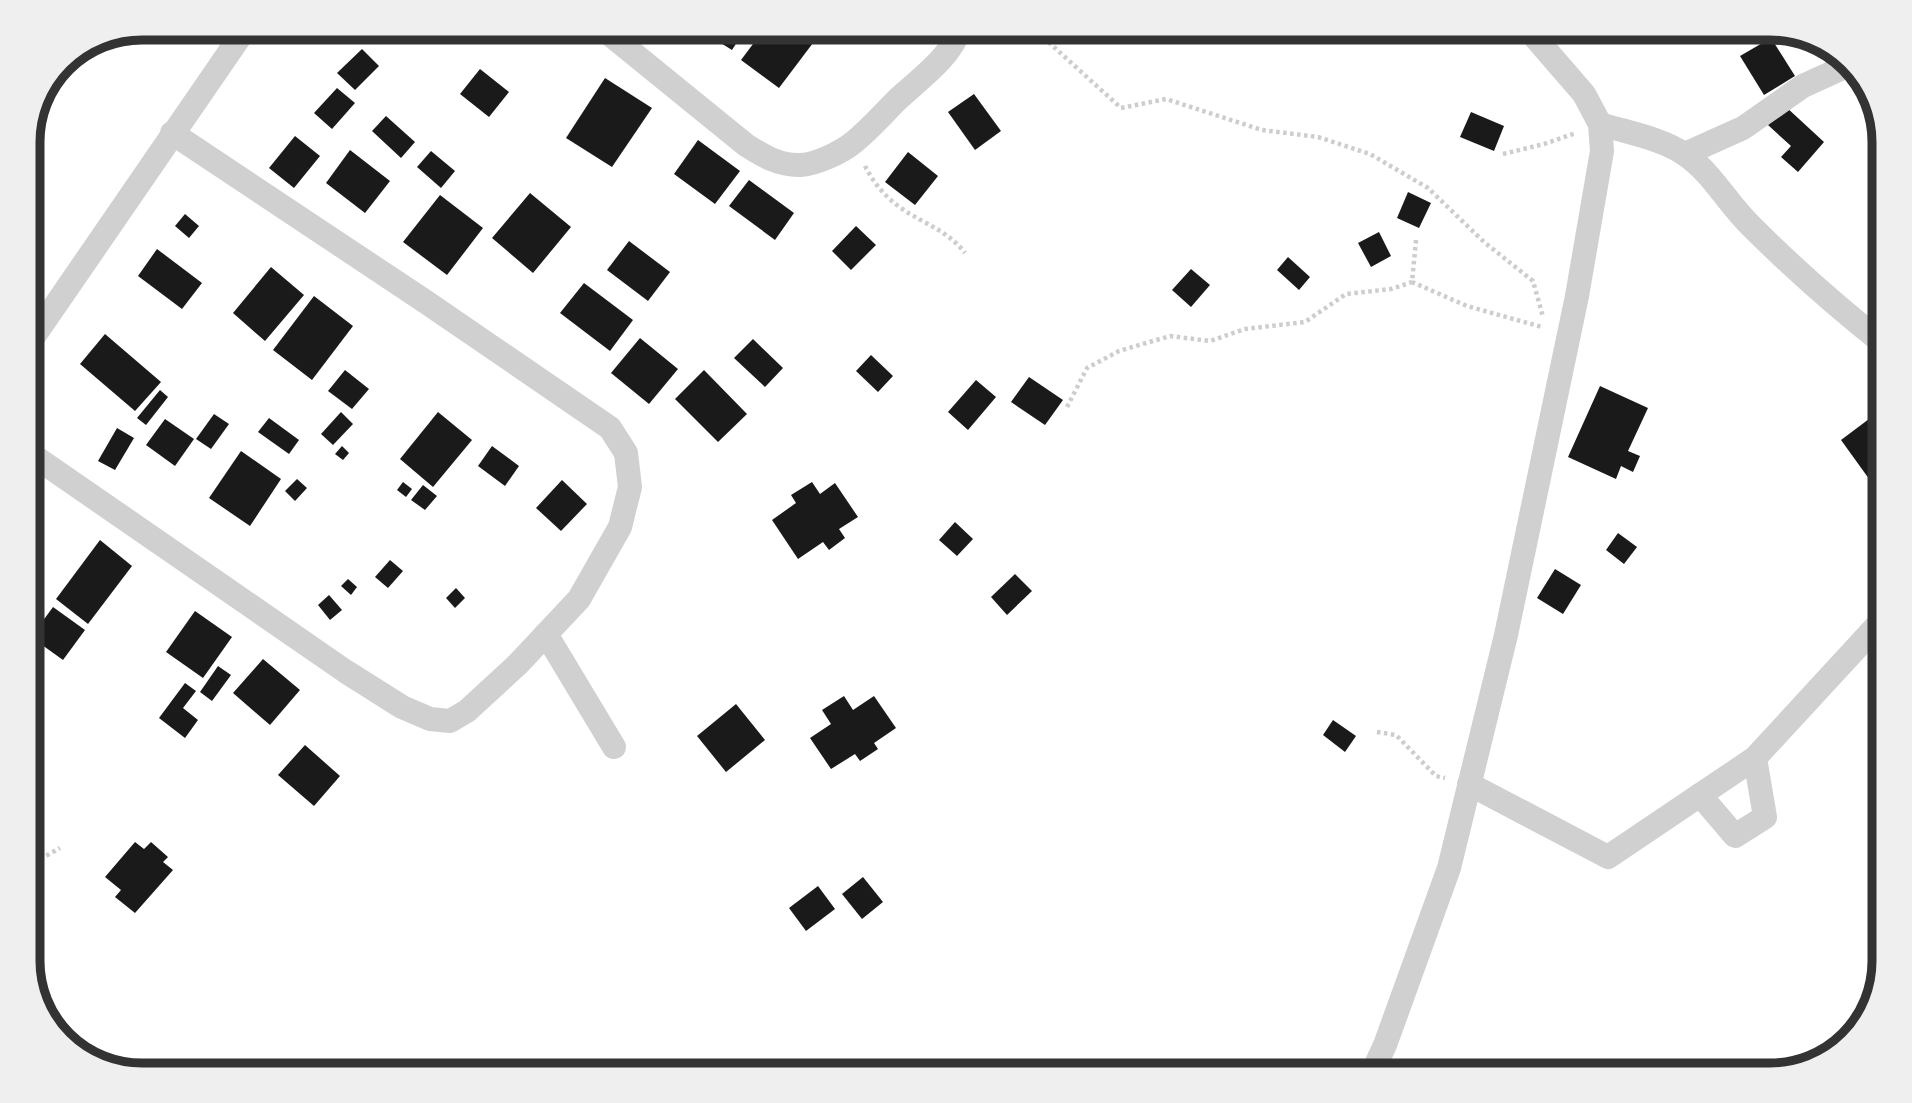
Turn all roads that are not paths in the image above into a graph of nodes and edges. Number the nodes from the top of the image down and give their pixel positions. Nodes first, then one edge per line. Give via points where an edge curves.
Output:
1 (238, 40) edge
2 (618, 40) edge
3 (955, 40) edge
4 (1537, 40) edge
5 (1841, 69) edge
6 (1600, 124) junction
7 (172, 133) junction
8 (1685, 155) junction
9 (40, 327) edge
10 (1872, 334) edge
11 (40, 460) edge
12 (1872, 631) edge
13 (546, 634) junction
14 (614, 747) dead end
15 (1755, 758) junction
16 (1469, 785) junction
17 (1700, 795) junction
18 (1377, 1063) edge

1 - 7 street
2 - 3 street via 766,158 802,165 853,143 942,58
4 - 6 street via 1584,94
5 - 8 street via 1803,86 1743,128
6 - 8 street via 1664,143
6 - 16 street via 1602,151 1577,296 1506,635
7 - 9 street
7 - 13 street via 610,428 626,453 630,487 620,527 579,599
8 - 10 street via 1701,167 1748,224 1819,292
11 - 13 street via 345,671 430,719 450,721 467,711
12 - 15 street
13 - 14 street
15 - 17 street
15 - 17 street via 1765,817 1735,836
16 - 17 street via 1608,857
16 - 18 street via 1449,867

